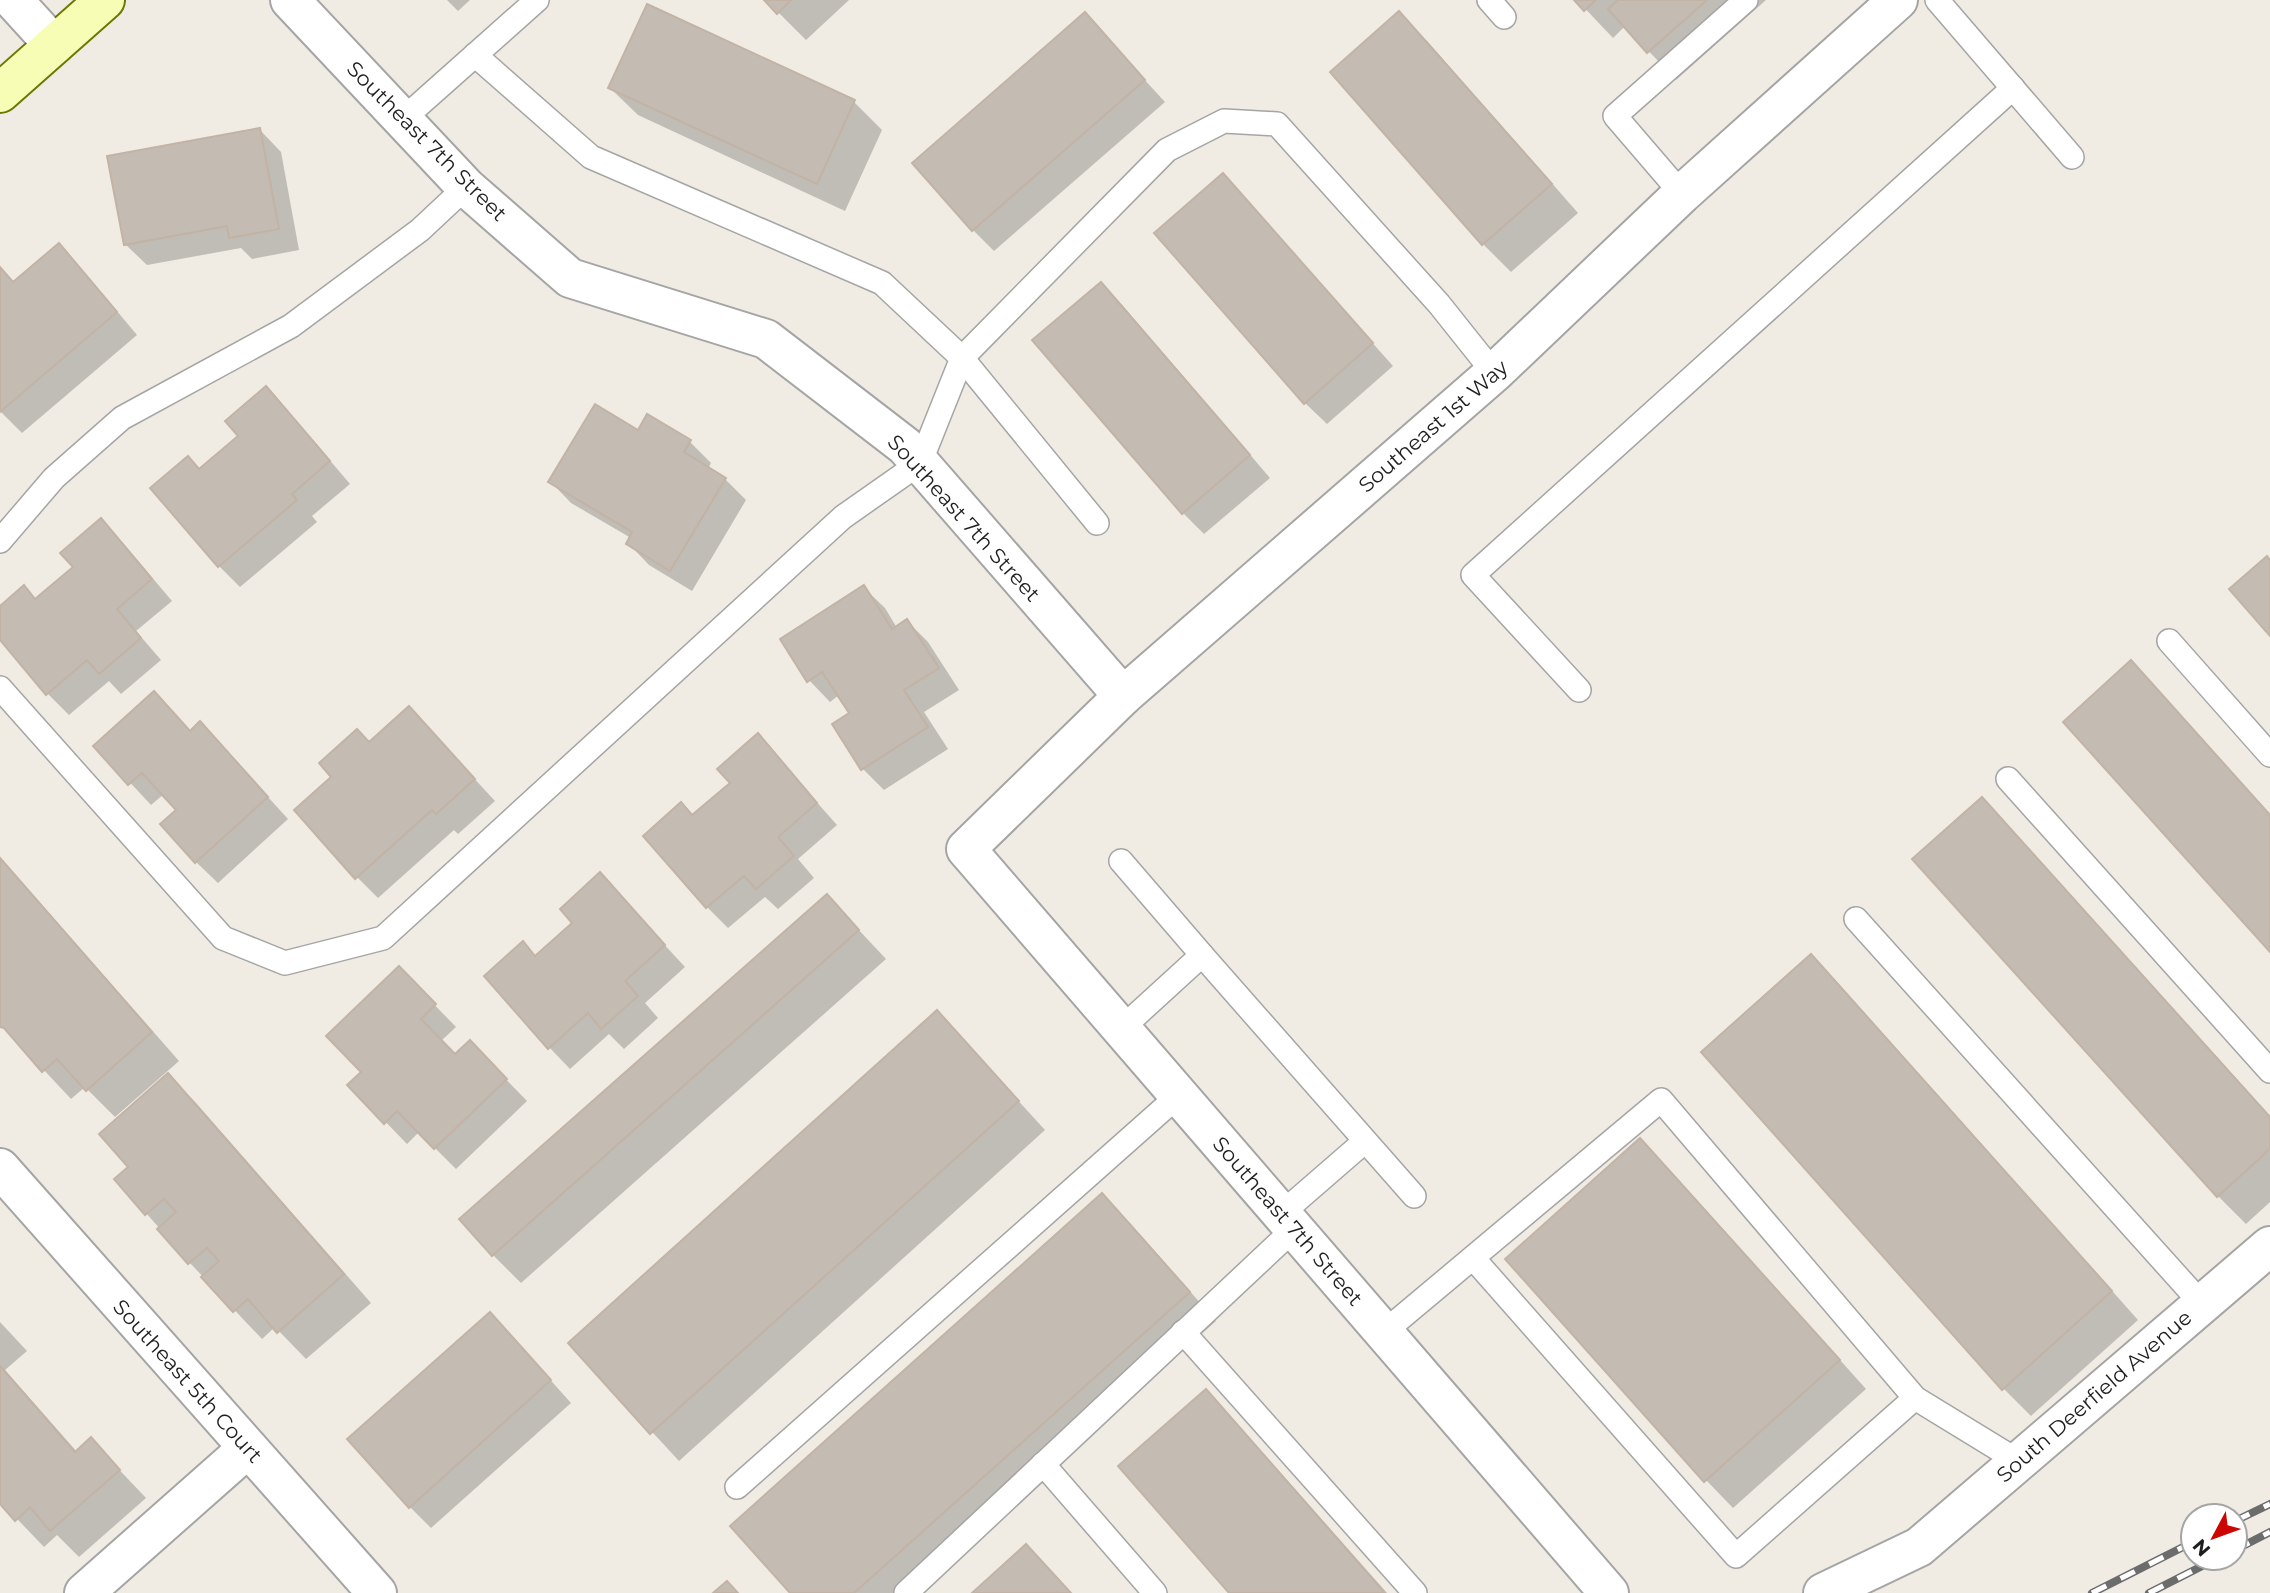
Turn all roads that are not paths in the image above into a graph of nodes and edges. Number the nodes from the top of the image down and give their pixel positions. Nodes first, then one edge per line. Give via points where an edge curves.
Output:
1 (13, 0) edge
2 (104, 0) edge
3 (290, 0) edge
4 (537, 0) edge
5 (1746, 0) edge
6 (1898, 0) edge
7 (1937, 0) edge
8 (54, 45) junction
9 (475, 55) junction
10 (2013, 88) junction
11 (0, 93) edge
12 (402, 120) junction
13 (2073, 157) dead end
14 (466, 187) junction
15 (1682, 194) junction
16 (962, 358) junction
17 (1494, 373) junction
18 (920, 463) junction
19 (1097, 523) dead end
20 (0, 541) edge
21 (2169, 641) dead end
22 (0, 688) edge
23 (1579, 690) dead end
24 (1123, 696) junction
25 (2270, 755) edge
26 (2008, 779) dead end
27 (966, 849) joint
28 (1121, 861) dead end
29 (1856, 919) dead end
30 (1202, 955) junction
31 (1121, 1028) junction
32 (2270, 1070) edge
33 (1179, 1095) junction
34 (1364, 1142) junction
35 (0, 1168) edge
36 (1414, 1196) dead end
37 (1288, 1221) junction
38 (2270, 1246) edge
39 (1473, 1258) junction
40 (2202, 1304) junction
41 (1184, 1332) junction
42 (1384, 1332) junction
43 (1914, 1398) junction
44 (248, 1448) junction
45 (2018, 1461) junction
46 (1043, 1464) junction
47 (737, 1487) dead end
48 (83, 1593) edge
49 (377, 1593) edge
50 (906, 1593) edge
51 (1155, 1593) edge
52 (1415, 1593) edge
53 (1609, 1593) edge
54 (1823, 1593) edge

1 - 8 street
2 - 8 street
3 - 12 street, Southeast 7th Street
4 - 9 lane
5 - 15 lane via 1615,116
6 - 15 street, Southeast 1st Way
7 - 10 lane
8 - 11 street
9 - 12 lane
9 - 16 lane via 591,157 882,283
10 - 13 lane
10 - 23 lane via 1473,575
12 - 14 street, Southeast 7th Street
14 - 18 street, Southeast 7th Street via 570,278 766,340 905,446
14 - 20 lane via 420,230 292,326 122,418 54,478
15 - 17 street, Southeast 1st Way
16 - 17 lane via 1167,150 1224,121 1278,124 1439,304
16 - 18 lane
16 - 19 lane
17 - 24 street, Southeast 1st Way
18 - 22 lane via 843,517 383,938 285,963 223,938
18 - 24 street, Southeast 7th Street
21 - 25 lane
24 - 27 street, Southeast 1st Way
26 - 32 lane
27 - 31 street, Southeast 7th Street
28 - 30 lane
29 - 40 lane
30 - 31 lane
30 - 34 lane
31 - 33 street, Southeast 7th Street
33 - 37 street, Southeast 7th Street
33 - 47 lane
34 - 36 lane
34 - 37 lane
35 - 44 street, Southeast 5th Court
37 - 41 lane
37 - 42 street, Southeast 7th Street
38 - 40 street, South Deerfield Avenue
39 - 42 lane
39 - 43 lane via 1736,1556
39 - 43 lane via 1661,1100
40 - 45 street, South Deerfield Avenue
41 - 46 lane
41 - 52 lane
42 - 53 street, Southeast 7th Street
43 - 45 lane
44 - 48 street
44 - 49 street, Southeast 5th Court
45 - 54 street, South Deerfield Avenue via 1919,1547
46 - 50 lane
46 - 51 lane

